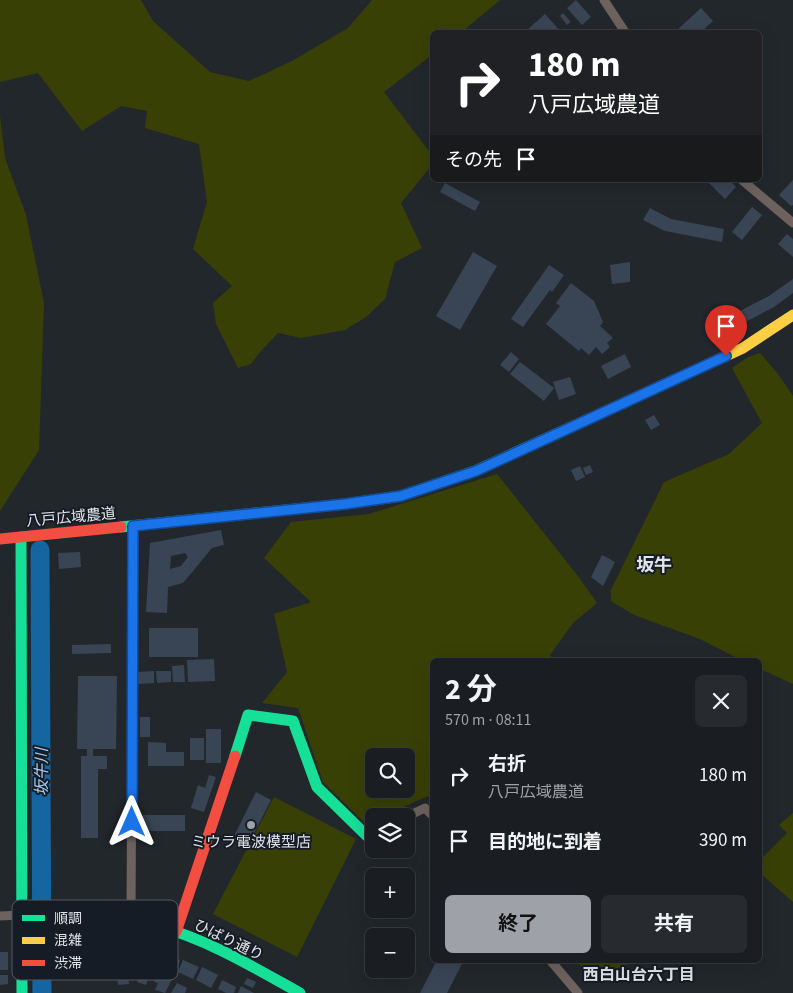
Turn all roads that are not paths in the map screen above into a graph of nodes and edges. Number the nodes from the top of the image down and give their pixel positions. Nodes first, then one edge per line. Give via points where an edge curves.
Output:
1 (604, 0) edge
2 (624, 30) edge
3 (744, 182) edge
4 (793, 223) edge
5 (793, 315) edge
6 (133, 526) junction
7 (21, 537) junction
8 (0, 538) edge
9 (415, 813) edge
10 (430, 813) edge
11 (365, 834) edge
12 (26, 900) edge
13 (131, 900) edge
14 (178, 926) edge
15 (178, 933) edge
16 (553, 963) edge
17 (23, 980) edge
18 (22, 993) edge
19 (300, 993) edge
20 (578, 993) edge

1 - 2 street
3 - 4 street
5 - 6 street, 八戸広域農道 via 743,348 546,439 476,471 401,496
6 - 7 street, 八戸広域農道
6 - 13 street
7 - 8 street, 八戸広域農道
7 - 12 street
9 - 10 street via 425,808
11 - 14 street via 317,786 293,721 248,715
15 - 19 street, ひばり通り via 214,946
16 - 20 street
17 - 18 street

